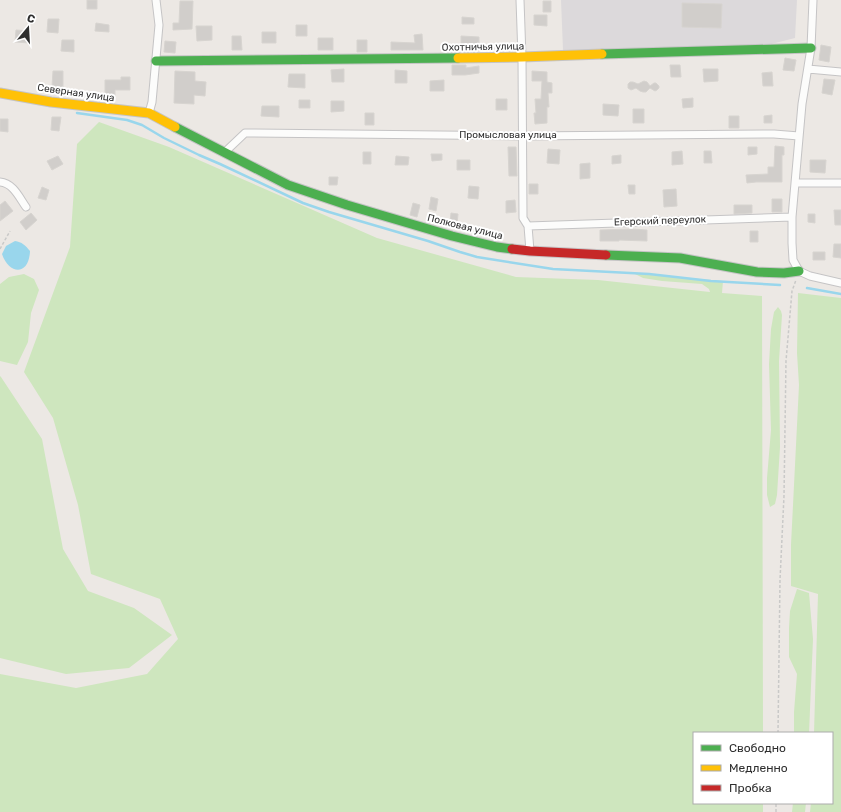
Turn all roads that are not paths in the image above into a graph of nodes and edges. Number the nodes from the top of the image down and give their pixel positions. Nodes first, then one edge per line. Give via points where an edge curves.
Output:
1 (156, 0) edge
2 (520, 0) edge
3 (813, 0) edge
4 (811, 48) junction
5 (522, 57) junction
6 (156, 61) junction
7 (808, 69) junction
8 (841, 72) edge
9 (0, 92) edge
10 (149, 113) junction
11 (522, 136) junction
12 (799, 136) junction
13 (225, 152) junction
14 (0, 182) edge
15 (796, 183) junction
16 (841, 183) edge
17 (26, 208) dead end
18 (792, 217) junction
19 (528, 226) junction
20 (530, 251) junction
21 (799, 271) junction
22 (841, 283) edge

1 - 6 street via 159,26
2 - 5 street
3 - 4 street
4 - 5 street, Охотничья улица
4 - 7 street
5 - 6 street, Охотничья улица
5 - 11 street
6 - 10 street
7 - 8 street
7 - 12 street
9 - 10 street, Северная улица via 51,102
10 - 13 street, Полковая улица
11 - 12 street, Промысловая улица
11 - 13 street, Промысловая улица via 245,133
11 - 19 street via 523,218
12 - 15 street
13 - 20 street, Полковая улица via 288,185 346,205 452,236 497,247
14 - 17 street via 11,185
15 - 16 street
15 - 18 street
18 - 19 street, Егерский переулок
18 - 21 street via 793,260
19 - 20 street
20 - 21 street, Полковая улица via 680,258 757,272
21 - 22 street

